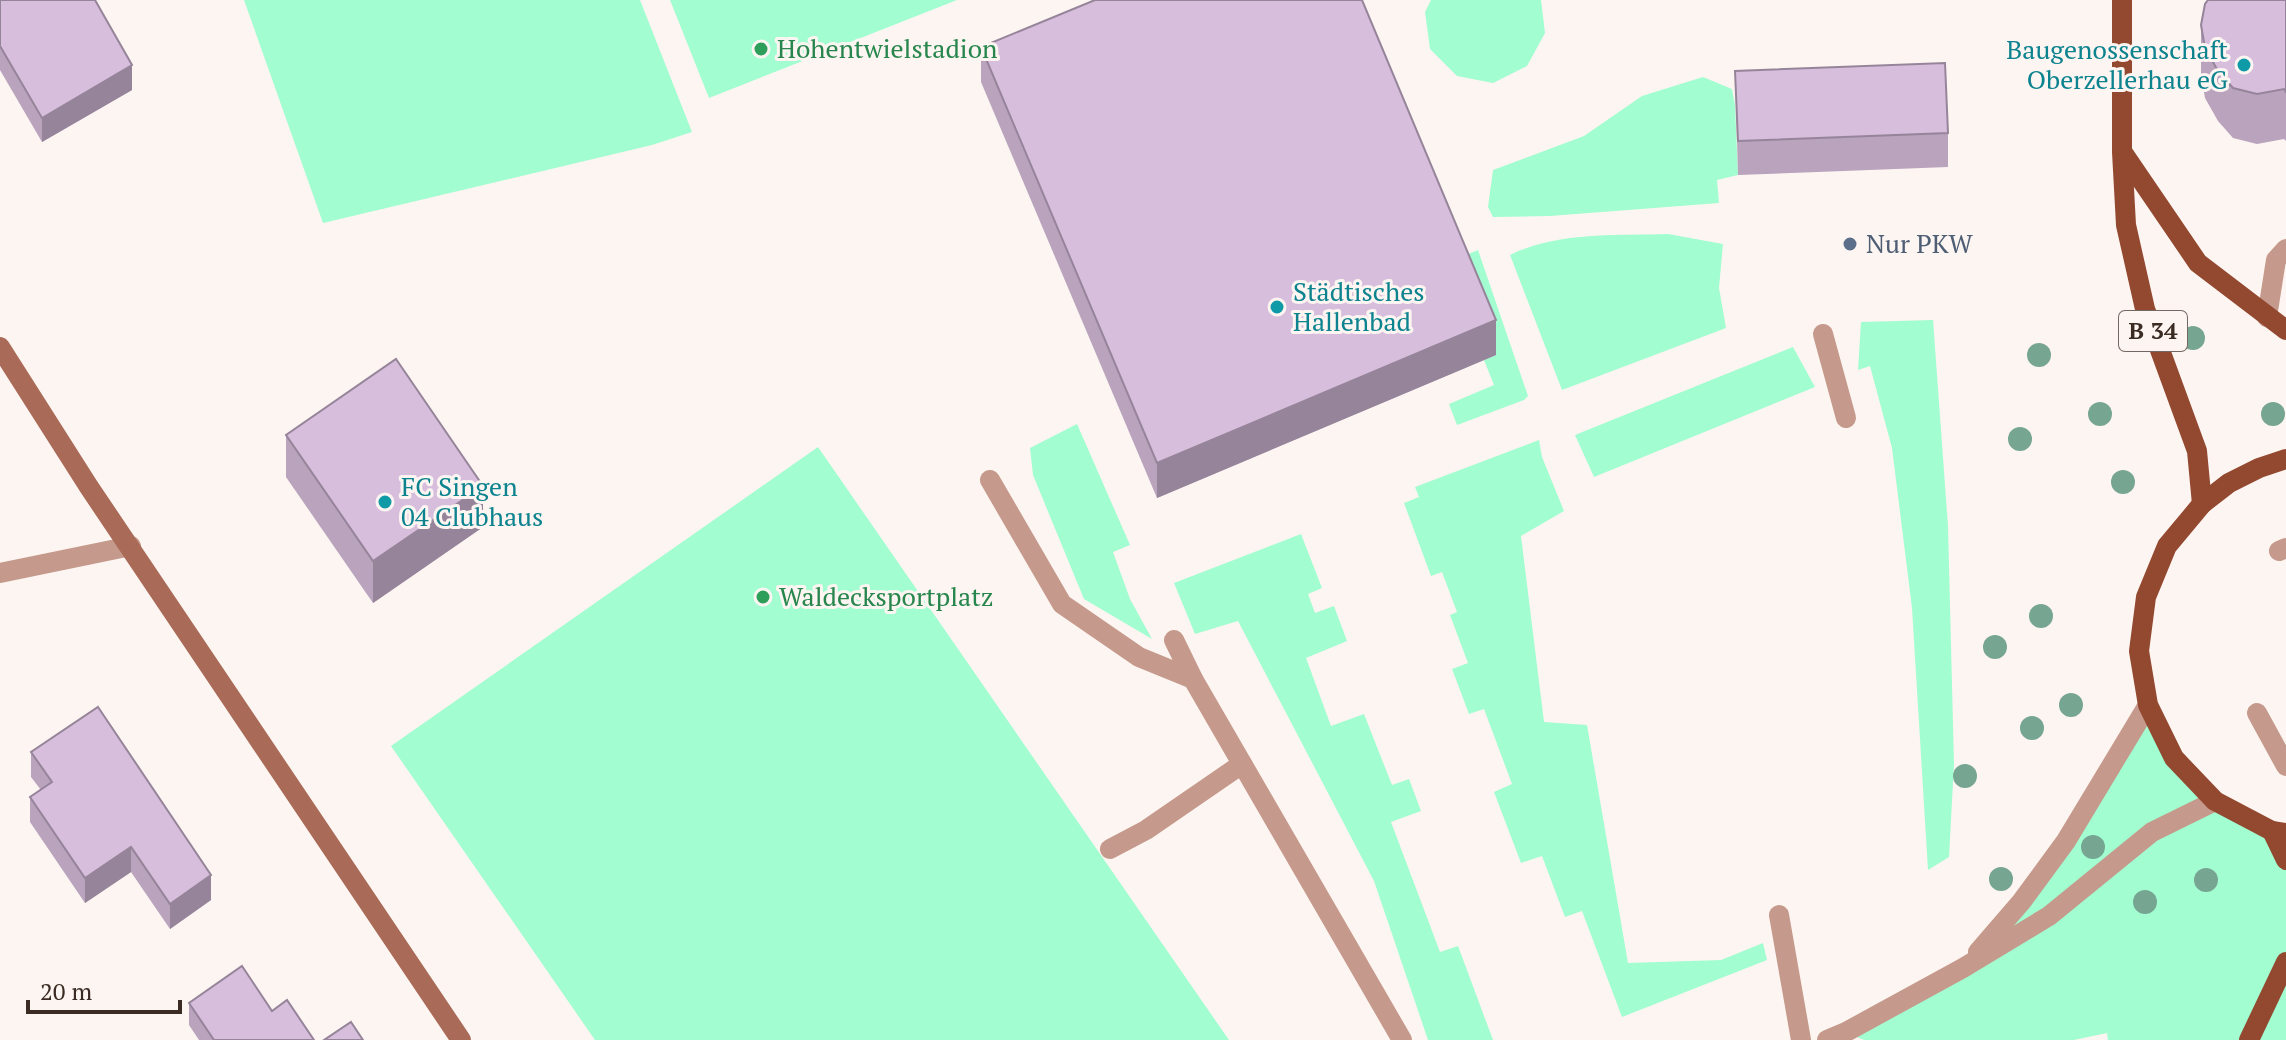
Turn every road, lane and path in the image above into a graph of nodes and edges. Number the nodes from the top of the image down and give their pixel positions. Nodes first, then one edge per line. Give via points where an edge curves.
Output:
1 (2122, 0) edge
2 (2122, 152) junction
3 (2286, 249) edge
4 (2267, 317) junction
5 (2286, 330) edge
6 (1823, 334) dead end
7 (0, 347) edge
8 (1846, 418) dead end
9 (2286, 459) edge
10 (990, 480) dead end
11 (2202, 504) junction
12 (131, 546) junction
13 (0, 573) edge
14 (1174, 640) dead end
15 (1193, 679) junction
16 (2148, 705) junction
17 (2257, 713) dead end
18 (1242, 764) junction
19 (2286, 766) edge
20 (2215, 801) junction
21 (2279, 832) edge
22 (1110, 849) dead end
23 (2286, 860) edge
24 (1779, 915) dead end
25 (2286, 962) edge
26 (1963, 968) junction
27 (461, 1040) edge
28 (1402, 1040) edge
29 (1801, 1040) edge
30 (1827, 1040) edge
31 (2249, 1040) edge

1 - 2 main road, B 34
2 - 4 main road via 2198,263
2 - 11 main road, B 34 via 2126,225 2135,267 2197,451
3 - 4 street via 2276,260
4 - 5 main road
6 - 8 street
7 - 12 main road
9 - 11 main road via 2229,483
10 - 15 street via 1062,604 1139,657
11 - 16 main road via 2167,546 2146,597 2139,651
12 - 13 street
12 - 27 main road
14 - 15 street
15 - 18 street
16 - 20 main road via 2174,758
16 - 26 street via 2066,841
17 - 19 street
18 - 22 street
18 - 28 street
20 - 21 main road
20 - 26 street via 2152,832 2049,916
21 - 23 main road
24 - 29 street
25 - 31 main road
26 - 30 street

